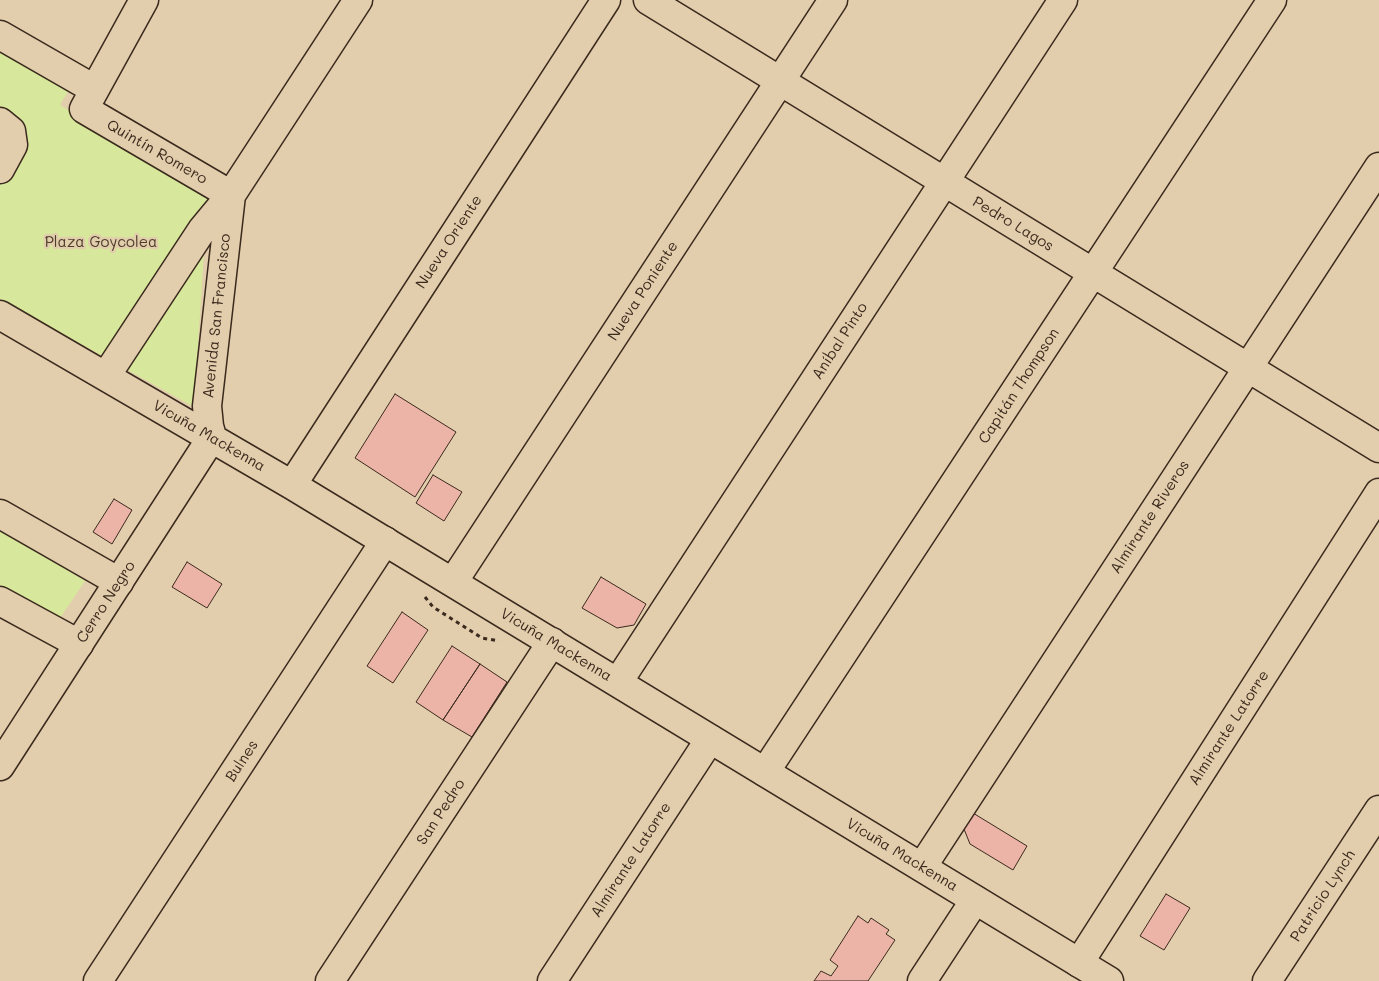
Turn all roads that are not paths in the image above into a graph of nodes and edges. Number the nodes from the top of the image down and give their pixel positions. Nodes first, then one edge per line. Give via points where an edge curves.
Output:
1 (144, 0) edge
2 (358, 0) edge
3 (606, 0) edge
4 (648, 0) edge
5 (833, 0) edge
6 (1063, 0) edge
7 (1272, 0) edge
8 (0, 35) edge
9 (780, 81) junction
10 (89, 99) junction
11 (0, 122) edge
12 (1379, 167) edge
13 (0, 169) edge
14 (944, 182) junction
15 (231, 195) junction
16 (1093, 272) junction
17 (0, 315) edge
18 (1248, 368) junction
19 (106, 376) junction
20 (212, 437) junction
21 (1379, 448) edge
22 (292, 484) junction
23 (1379, 493) edge
24 (0, 514) edge
25 (385, 541) junction
26 (119, 582) junction
27 (453, 582) junction
28 (0, 601) edge
29 (552, 642) junction
30 (79, 644) junction
31 (618, 682) junction
32 (710, 738) junction
33 (0, 766) edge
34 (765, 772) junction
35 (1379, 810) edge
36 (922, 867) junction
37 (975, 900) junction
38 (1078, 963) junction
39 (98, 981) edge
40 (330, 981) edge
41 (552, 981) edge
42 (922, 981) edge
43 (1109, 981) edge
44 (1267, 981) edge

1 - 10 street
2 - 15 street, Avenida San Francisco
3 - 22 street, Nueva Oriente
4 - 9 street, Pedro Lagos
5 - 9 street, Nueva Poniente
6 - 14 street, Aníbal Pinto
7 - 16 street, Capitán Thompson
8 - 10 street, Quintín Romero
9 - 14 street, Pedro Lagos
9 - 27 street, Nueva Poniente
10 - 15 street, Quintín Romero
11 - 13 street via 11,131 14,145
12 - 18 street, Almirante Riveros
14 - 16 street, Pedro Lagos
14 - 31 street, Aníbal Pinto
15 - 19 street, Avenida San Francisco via 202,230
15 - 20 street, Avenida San Francisco via 207,406
16 - 18 street, Pedro Lagos
16 - 34 street, Capitán Thompson
17 - 19 street, Vicuña Mackenna
18 - 21 street, Pedro Lagos
18 - 36 street, Almirante Riveros
19 - 20 street, Vicuña Mackenna
20 - 22 street, Vicuña Mackenna
20 - 26 street, Cerro Negro
22 - 25 street, Vicuña Mackenna
23 - 38 street, Almirante Latorre
24 - 26 street
25 - 27 street, Vicuña Mackenna
25 - 39 street, Bulnes
26 - 30 street, Cerro Negro
27 - 29 street, Vicuña Mackenna
28 - 30 street
29 - 31 street, Vicuña Mackenna
29 - 40 street, San Pedro
30 - 33 street, Cerro Negro
31 - 32 street, Vicuña Mackenna
32 - 34 street, Vicuña Mackenna
32 - 41 street, Almirante Latorre
34 - 36 street, Vicuña Mackenna
35 - 44 street, Patricio Lynch
36 - 37 street, Vicuña Mackenna
37 - 38 street, Vicuña Mackenna
37 - 42 street
38 - 43 street, Vicuña Mackenna

